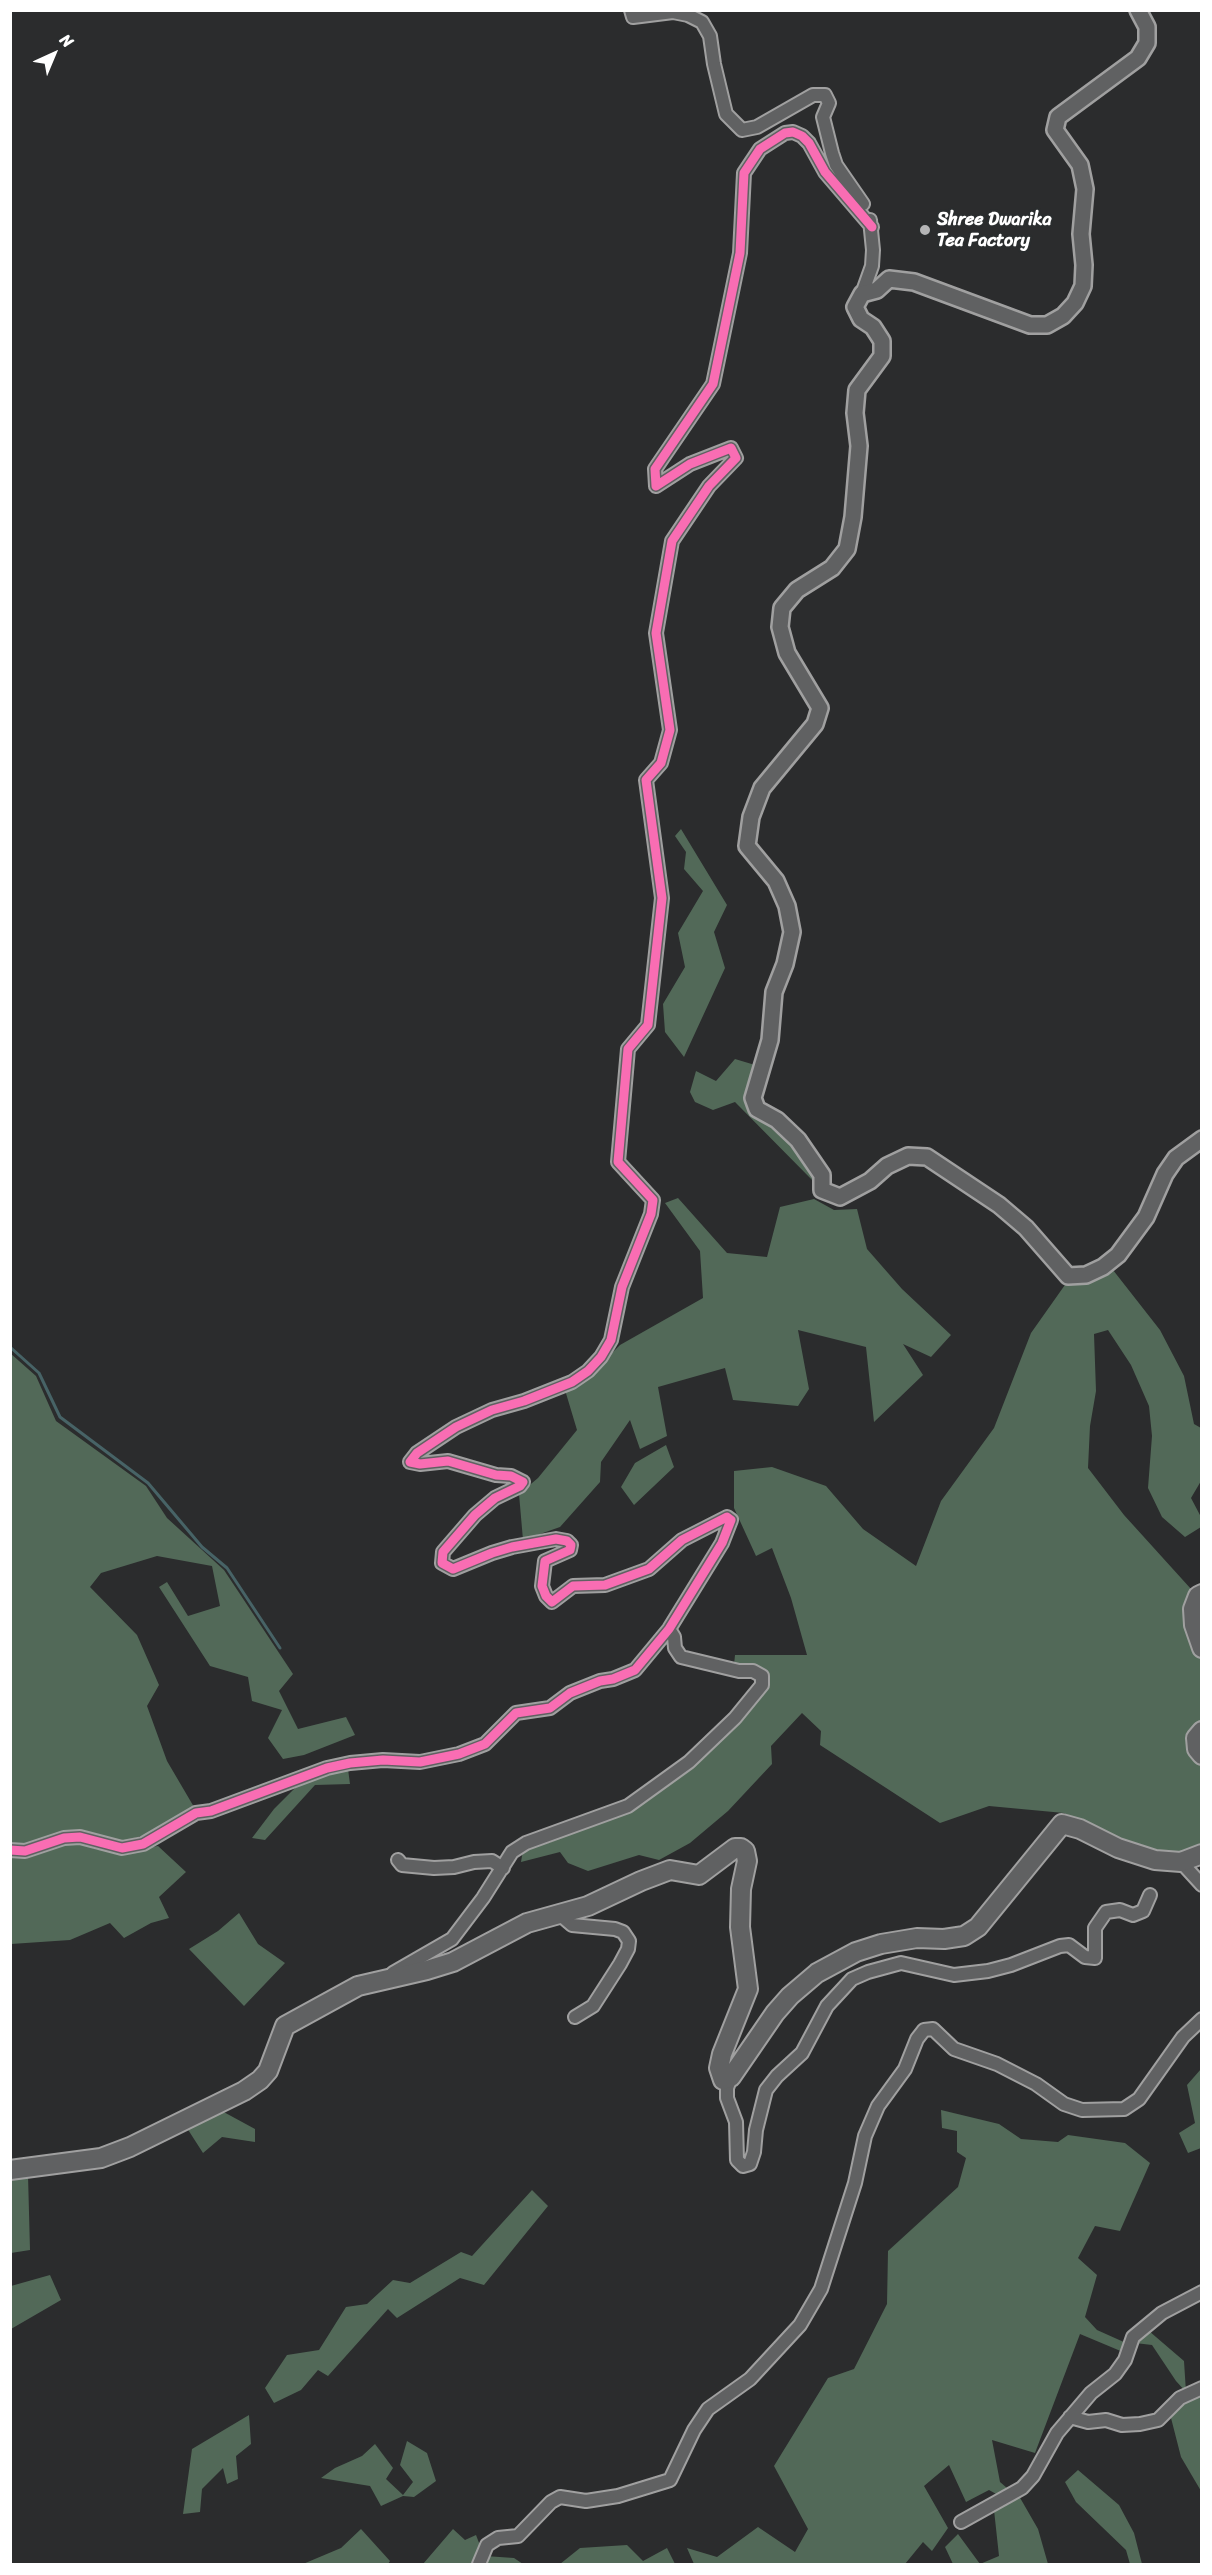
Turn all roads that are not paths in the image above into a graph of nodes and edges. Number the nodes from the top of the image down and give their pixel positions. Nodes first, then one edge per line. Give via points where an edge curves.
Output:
1 (631, 10) edge
2 (1138, 10) edge
3 (872, 227) junction
4 (862, 294) junction
5 (1202, 1139) edge
6 (1202, 1594) edge
7 (669, 1629) junction
8 (1202, 1648) edge
9 (1202, 1731) edge
10 (1202, 1755) edge
11 (10, 1850) edge
12 (1202, 1854) edge
13 (398, 1860) dead end
14 (1181, 1862) junction
15 (503, 1868) junction
16 (1202, 1885) edge
17 (1150, 1895) dead end
18 (558, 1913) junction
19 (378, 1981) junction
20 (575, 2017) dead end
21 (1202, 2019) edge
22 (732, 2077) junction
23 (10, 2170) edge
24 (1202, 2292) edge
25 (1202, 2388) edge
26 (1070, 2417) junction
27 (961, 2523) dead end
28 (479, 2565) edge

1 - 3 street via 633,17 673,12 702,22 710,36 726,114 742,130 758,127 813,95 825,95 829,103 824,117 836,165 869,215
2 - 4 street via 1148,27 1147,43 1138,58 1058,117 1055,130 1080,165 1085,189 1081,234 1083,286 1063,316 1047,325 1030,325 914,282 889,279 877,290
3 - 4 street via 872,266
3 - 7 street via 825,172 802,136 785,133 760,149 744,173 740,253 713,384 655,469 656,486 690,464 731,448 736,458 709,486 672,541 656,633 670,730 661,763 646,780 662,898 648,1025 628,1049 618,1162 653,1200 622,1287 611,1340 588,1371 572,1382 465,1423 417,1453 410,1462 448,1461 523,1482 475,1515 443,1552 442,1563 453,1569 512,1547 556,1539 567,1541 570,1550 545,1561 542,1586 552,1602 573,1586 604,1585 649,1569 682,1540 727,1517 731,1520 722,1543
4 - 5 street via 855,307 882,341 882,356 857,390 859,446 847,549 831,568 797,590 782,608 780,627 787,653 820,708 815,724 762,788 750,817 747,846 776,881 787,906 792,932 774,992 770,1040 753,1098 757,1109 777,1120 798,1140 822,1175 822,1190 840,1197 908,1156 927,1157 999,1205 1026,1228 1068,1276 1086,1275 1118,1255 1146,1218 1176,1158
6 - 8 main road via 1193,1609
7 - 11 street via 635,1670 570,1693 550,1708 516,1713 485,1744 459,1754 420,1762 383,1760 327,1768 196,1813 142,1844 122,1848 80,1837 25,1851
7 - 15 street via 681,1656 753,1671 762,1676 762,1685 735,1718 670,1778 628,1806 526,1843 512,1852
9 - 10 main road via 1196,1737
12 - 14 main road
13 - 15 street via 402,1865 434,1868 492,1861
14 - 16 street
14 - 22 main road via 1145,1857 1062,1824 978,1927 964,1936 881,1944 855,1952 817,1973 775,2013
15 - 19 street via 452,1939
17 - 22 street via 1143,1911 1133,1915 1120,1910 1106,1912 1095,1928 1095,1958 1085,1957 1070,1946 1060,1946 988,1971 954,1976 901,1963 852,1979 827,2006 802,2054 766,2090 754,2152 750,2164 743,2166 737,2160 736,2122 727,2098
18 - 19 main road via 527,1923 453,1962
18 - 20 street via 572,1925 623,1932 628,1941 620,1964 593,2006
18 - 22 main road via 588,1906 670,1870 699,1875 735,1848 745,1851 740,1927 748,1989 719,2068 723,2080
19 - 23 main road via 358,1986 285,2026 267,2072 244,2091 101,2158
21 - 28 street via 1183,2037 1139,2098 1124,2109 1082,2110 1064,2104 997,2064 954,2049 933,2029 924,2030 905,2069 878,2106 821,2289 800,2325 750,2379 708,2409 670,2480 586,2501 560,2497 518,2536 498,2538 487,2546
24 - 26 street via 1162,2313 1133,2337 1115,2374
25 - 26 street via 1180,2398 1158,2420 1140,2424 1088,2422
26 - 27 street via 1022,2487

